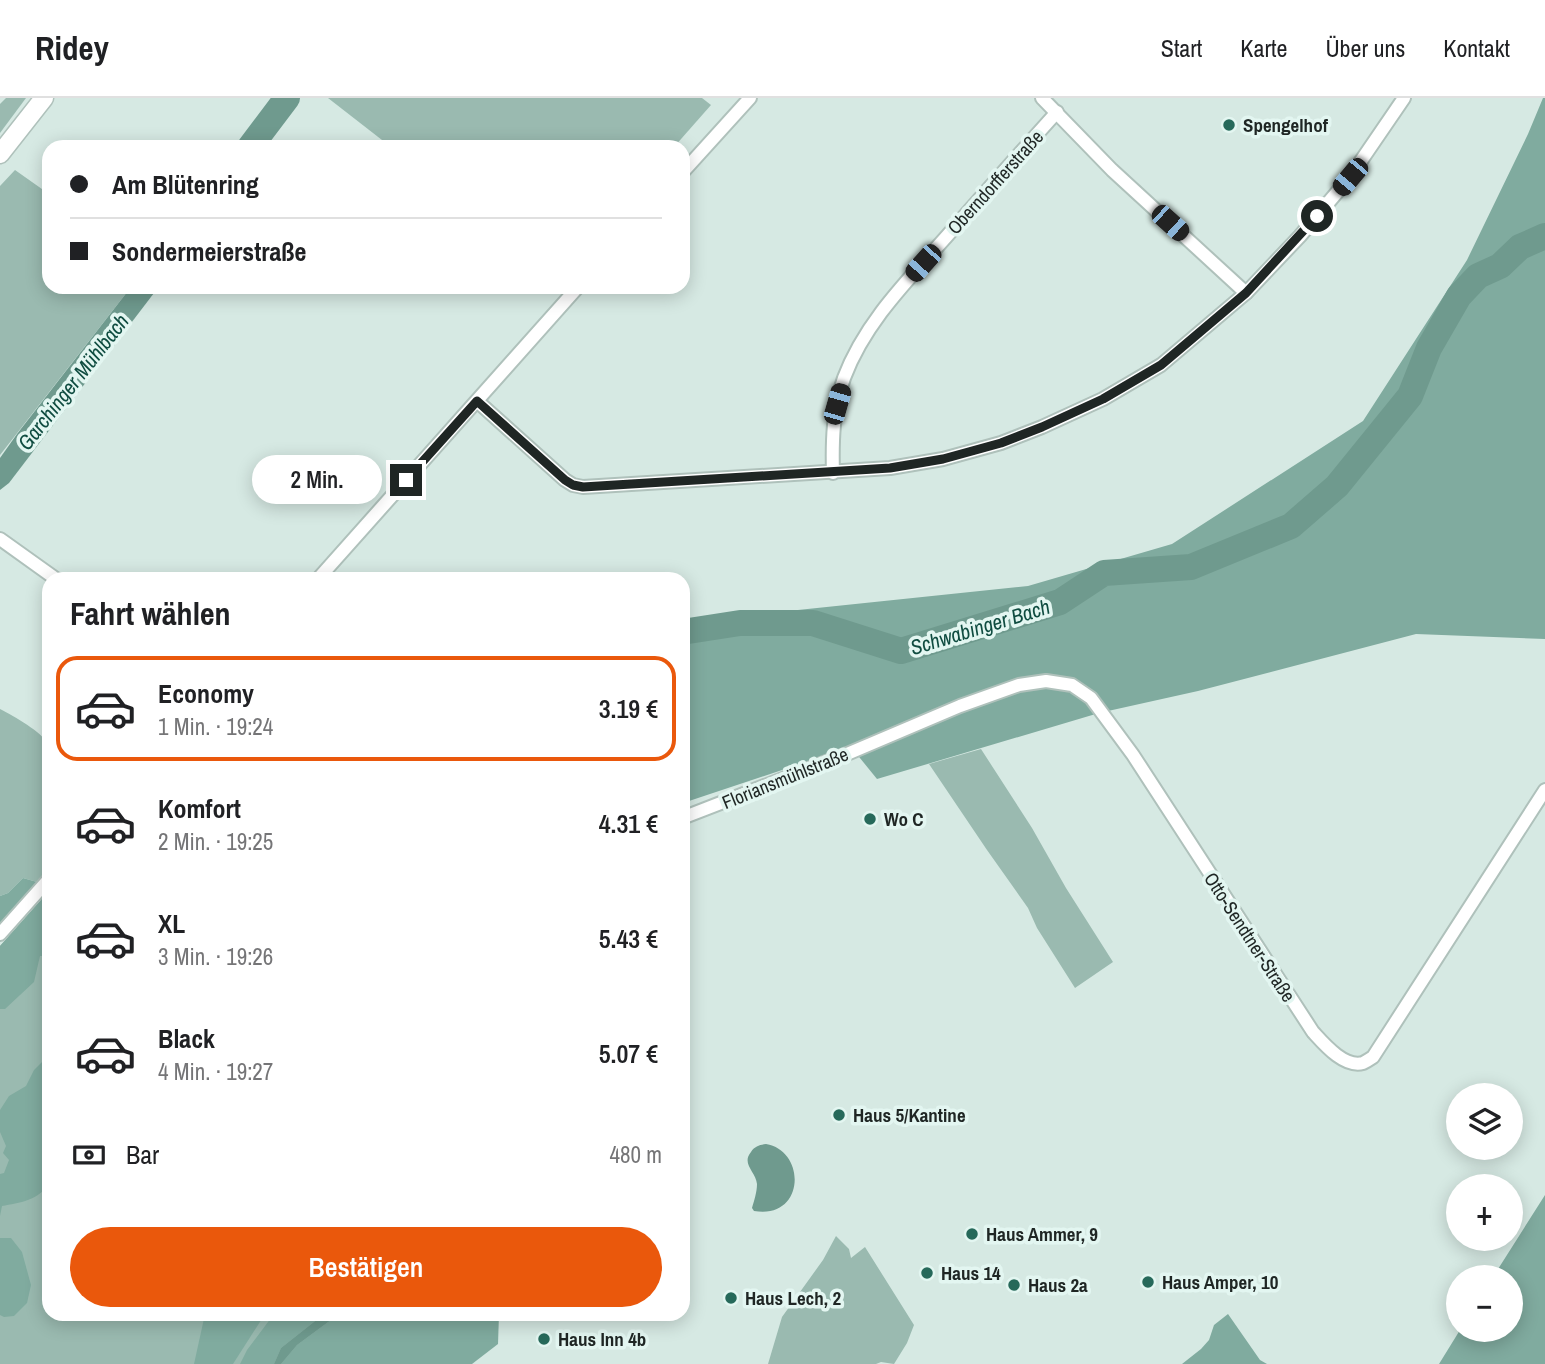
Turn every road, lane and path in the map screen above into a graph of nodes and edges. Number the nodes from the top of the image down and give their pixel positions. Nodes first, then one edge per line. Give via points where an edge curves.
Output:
1 (44, 98) edge
2 (750, 98) edge
3 (1042, 98) edge
4 (1404, 98) edge
5 (1056, 112) junction
6 (0, 154) edge
7 (690, 164) edge
8 (1246, 293) junction
9 (572, 294) edge
10 (477, 401) junction
11 (833, 473) junction
12 (0, 539) edge
13 (46, 572) edge
14 (323, 572) edge
15 (887, 736) joint
16 (1545, 790) edge
17 (690, 815) edge
18 (42, 887) edge
19 (0, 934) edge

1 - 6 main road
2 - 7 street
3 - 5 street
4 - 8 street via 1350,177
5 - 8 street
5 - 11 street, Oberndorfferstraße via 873,322 855,352 837,404
8 - 11 street via 1161,365 1042,427 943,459
9 - 10 street
10 - 11 street via 573,485
10 - 14 street
12 - 13 street
15 - 16 street, Otto-Sendtner-Straße via 1019,685 1046,681 1072,685 1091,698 1313,1032 1346,1061 1361,1064 1373,1057
15 - 17 street, Floriansmühlstraße
18 - 19 street

